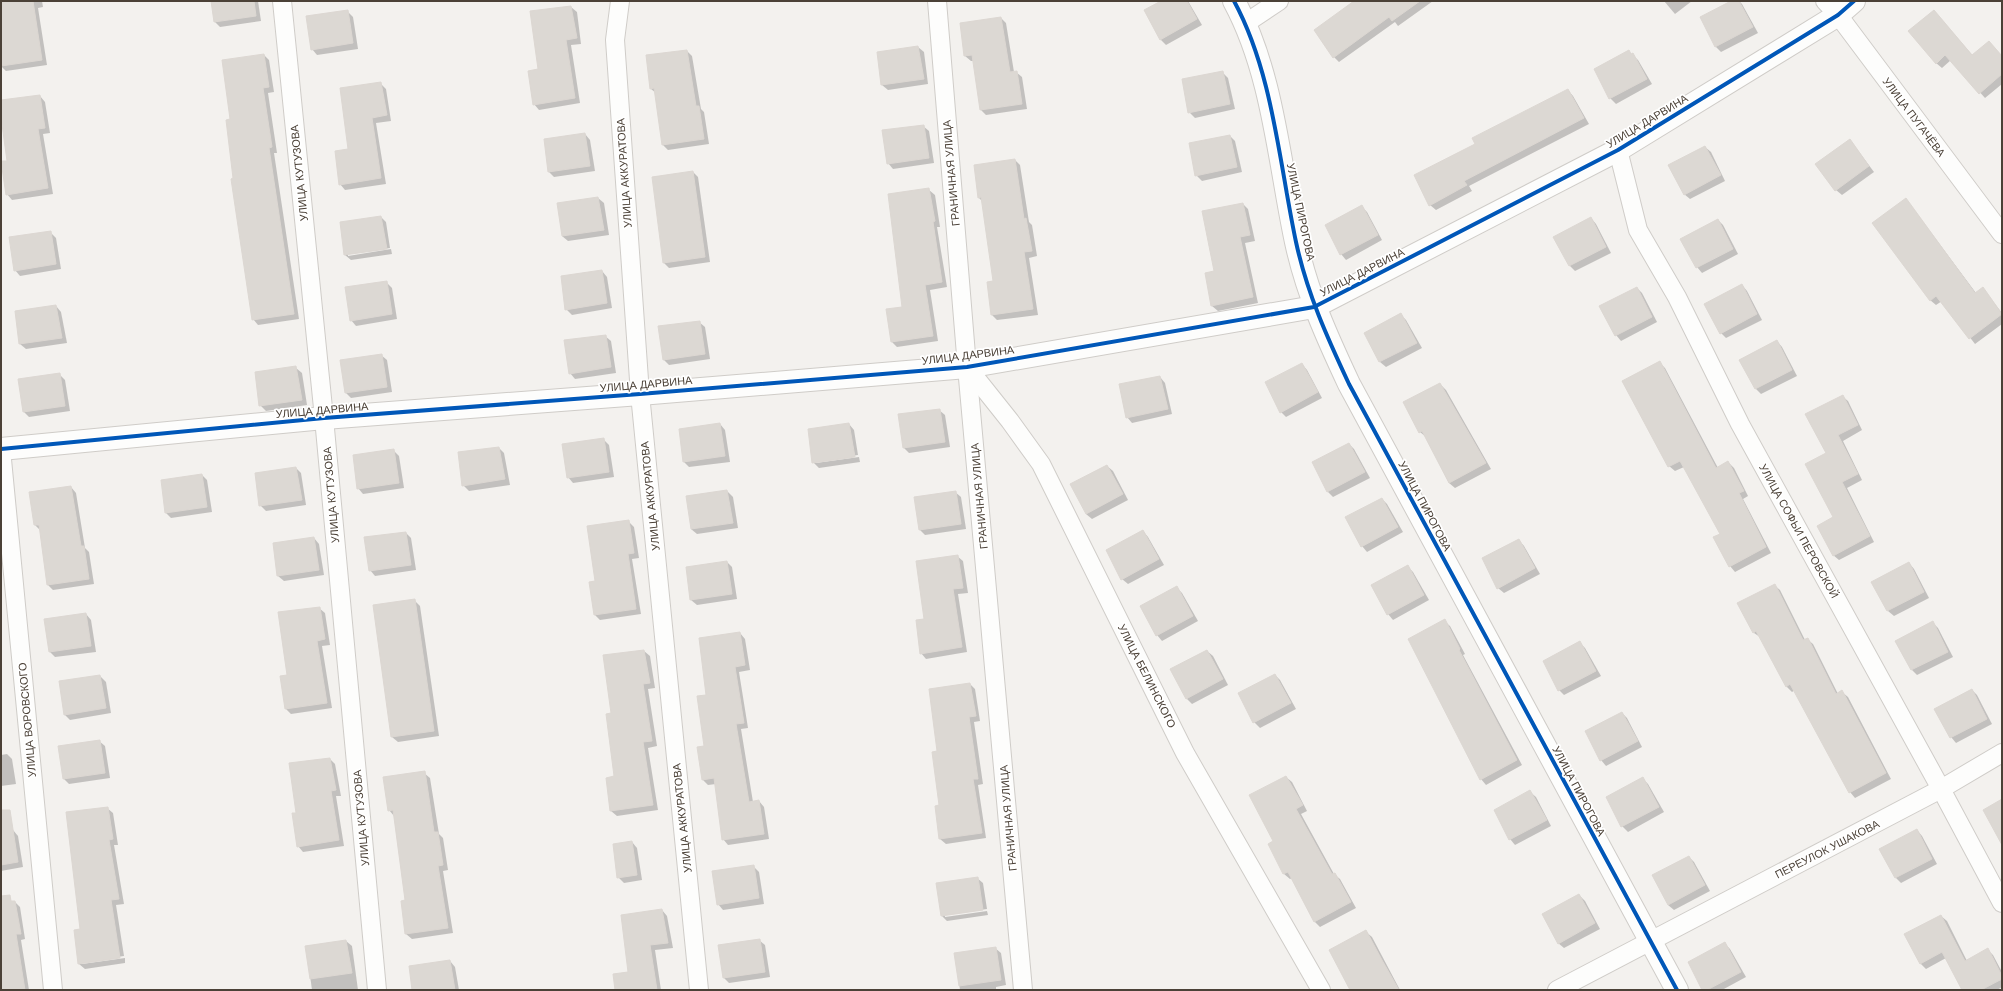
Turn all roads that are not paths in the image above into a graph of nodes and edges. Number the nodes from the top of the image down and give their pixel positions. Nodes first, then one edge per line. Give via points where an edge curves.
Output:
1 (282, 1) edge
2 (620, 1) edge
3 (937, 1) edge
4 (1234, 1) edge
5 (1279, 1) edge
6 (1854, 1) edge
7 (1831, 8) edge
8 (1246, 23) junction
9 (1618, 150) junction
10 (2002, 234) edge
11 (1314, 307) junction
12 (967, 367) junction
13 (640, 394) junction
14 (324, 418) junction
15 (1, 449) edge
16 (2002, 753) edge
17 (1942, 789) junction
18 (2002, 903) edge
19 (1649, 941) junction
20 (53, 990) edge
21 (377, 990) edge
22 (699, 990) edge
23 (1023, 990) edge
24 (1321, 990) edge
25 (1557, 990) edge
26 (1677, 990) edge

1 - 14 street, УЛИЦА КУТУЗОВА
2 - 13 street, УЛИЦА АККУРАТОВА via 615,40
3 - 12 street, ГРАНИЧНАЯ УЛИЦА
4 - 8 street, УЛИЦА ПИРОГОВА
5 - 8 street
6 - 7 street, УЛИЦА ДАРВИНА
7 - 9 street, УЛИЦА ДАРВИНА
7 - 10 street, УЛИЦА ПУГАЧЁВА
8 - 11 street, УЛИЦА ПИРОГОВА via 1273,120 1296,243
9 - 11 street, УЛИЦА ДАРВИНА
9 - 17 street, УЛИЦА СОФЬИ ПЕРОВСКОЙ via 1638,230 1677,297 1740,424
11 - 12 street, УЛИЦА ДАРВИНА
11 - 19 street, УЛИЦА ПИРОГОВА via 1352,391
12 - 13 street, УЛИЦА ДАРВИНА
12 - 23 street, ГРАНИЧНАЯ УЛИЦА
12 - 24 street, УЛИЦА БЕЛИНСКОГО via 1041,464 1185,753
13 - 14 street, УЛИЦА ДАРВИНА
13 - 22 street, УЛИЦА АККУРАТОВА
14 - 15 street, УЛИЦА ДАРВИНА
14 - 21 street, УЛИЦА КУТУЗОВА
15 - 20 street, УЛИЦА ВОРОВСКОГО
16 - 17 street, ПЕРЕУЛОК УШАКОВА
17 - 18 street, УЛИЦА СОФЬИ ПЕРОВСКОЙ
17 - 19 street, ПЕРЕУЛОК УШАКОВА
19 - 25 street, ПЕРЕУЛОК УШАКОВА
19 - 26 street, УЛИЦА ПИРОГОВА

